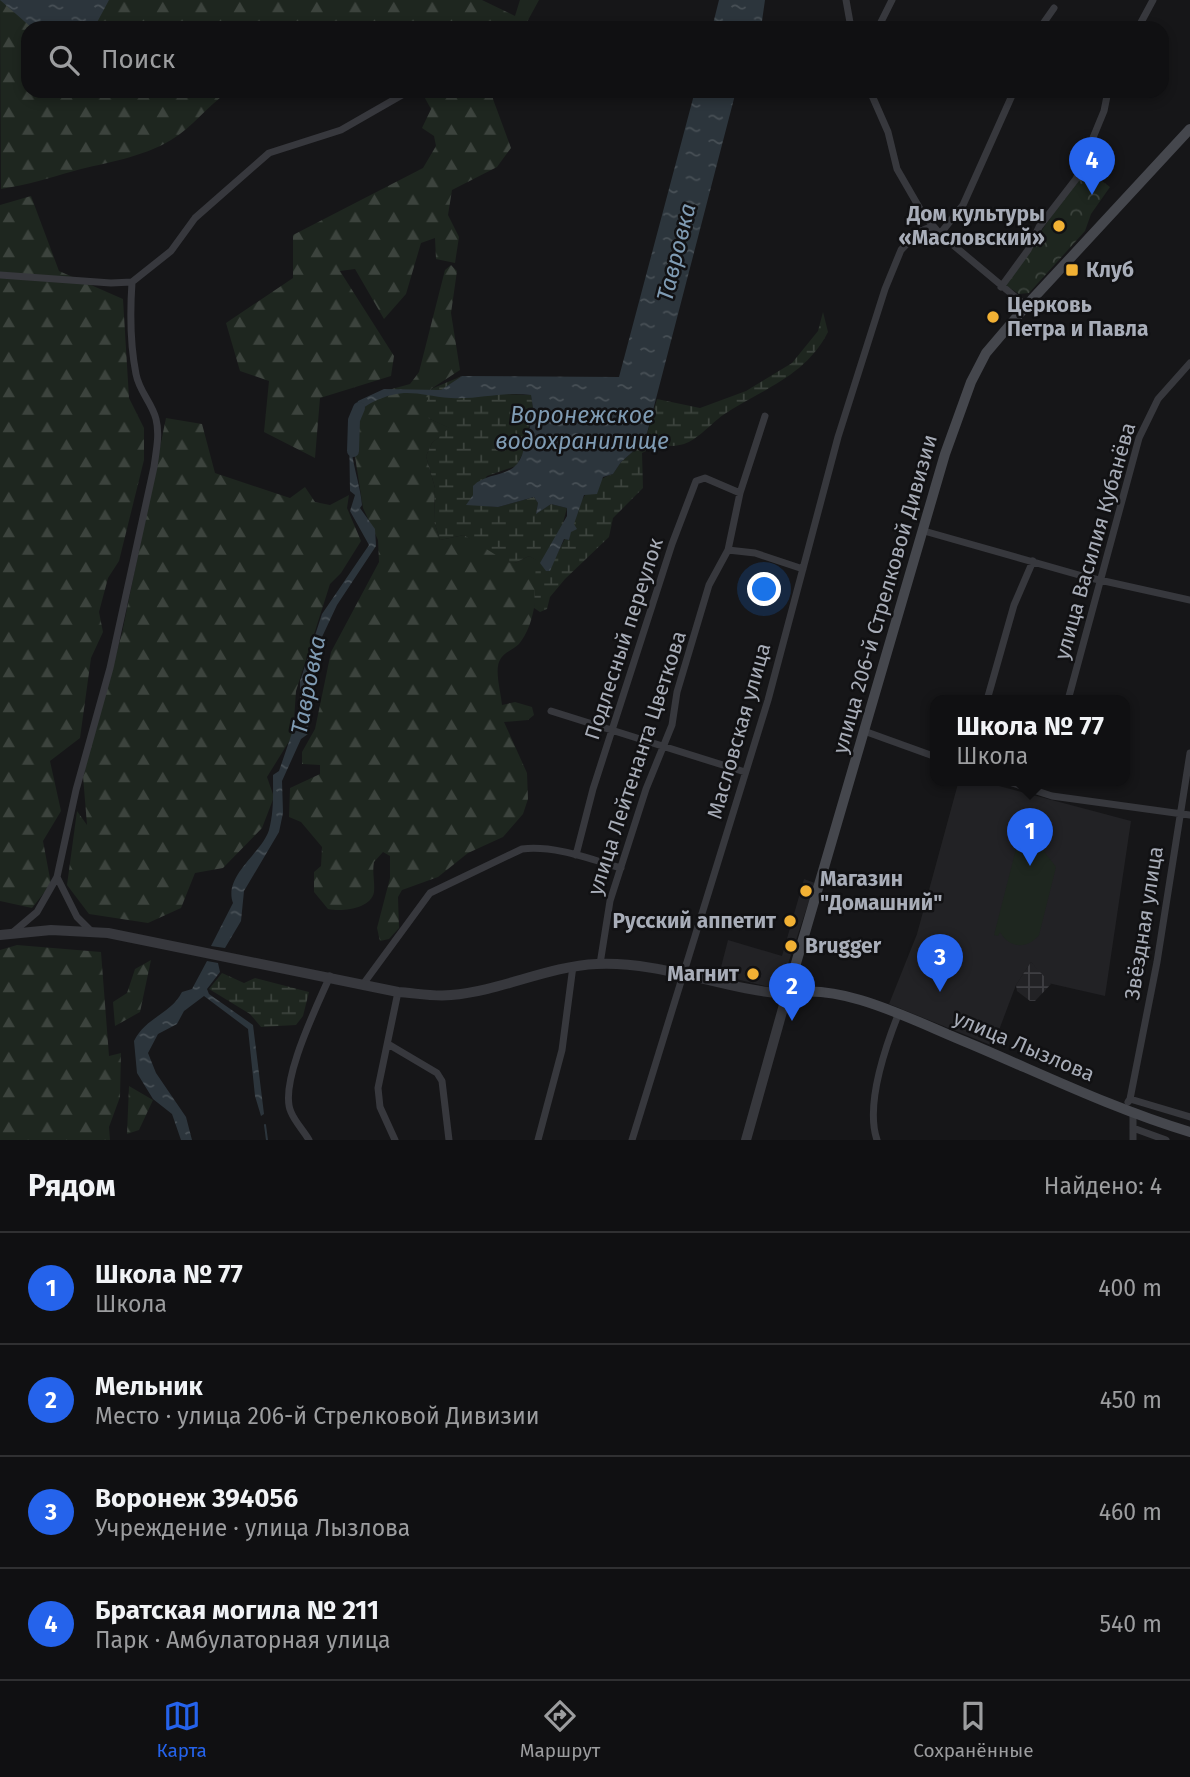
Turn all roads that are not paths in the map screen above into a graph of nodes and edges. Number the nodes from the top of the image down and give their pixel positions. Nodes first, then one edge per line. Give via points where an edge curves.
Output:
1 (846, 0) edge
2 (892, 0) edge
3 (1153, 0) edge
4 (1054, 8) dead end
5 (850, 21) edge
6 (882, 21) edge
7 (1046, 21) edge
8 (1142, 21) edge
9 (397, 98) edge
10 (873, 98) edge
11 (1011, 98) edge
12 (1107, 98) edge
13 (1190, 129) edge
14 (933, 226) junction
15 (940, 234) junction
16 (0, 275) edge
17 (132, 282) junction
18 (1001, 286) junction
19 (1026, 306) junction
20 (1190, 363) edge
21 (765, 416) dead end
22 (740, 493) junction
23 (924, 531) junction
24 (728, 550) junction
25 (1033, 561) junction
26 (803, 569) junction
27 (1099, 579) junction
28 (1190, 600) edge
29 (988, 695) edge
30 (1069, 695) edge
31 (551, 711) dead end
32 (864, 731) junction
33 (614, 732) junction
34 (665, 745) junction
35 (1190, 752) edge
36 (930, 755) edge
37 (745, 772) junction
38 (1021, 786) edge
39 (1179, 814) junction
40 (1190, 815) edge
41 (576, 855) junction
42 (621, 867) junction
43 (57, 877) junction
44 (92, 932) junction
45 (11, 934) junction
46 (0, 935) edge
47 (600, 964) junction
48 (573, 967) junction
49 (683, 975) junction
50 (330, 976) junction
51 (364, 983) junction
52 (398, 992) junction
53 (787, 994) junction
54 (898, 1014) junction
55 (388, 1045) junction
56 (1129, 1106) junction
57 (1190, 1118) edge
58 (1133, 1128) junction
59 (1190, 1132) edge
60 (309, 1140) edge
61 (395, 1140) edge
62 (449, 1140) edge
63 (538, 1140) edge
64 (632, 1140) edge
65 (746, 1140) edge
66 (877, 1140) edge
67 (1133, 1140) edge
68 (1166, 1140) edge

1 - 5 street
2 - 6 street
3 - 8 street
4 - 7 street
9 - 17 street via 341,130 269,153 195,218 171,251
10 - 14 street via 897,169
11 - 15 street via 963,205
12 - 18 street via 1076,178
13 - 19 main road, улица 206-й Стрелковой Дивизии
14 - 15 street
14 - 26 street, Масловская улица via 918,232 893,265 838,436
15 - 18 street
16 - 17 street
17 - 43 street via 136,376 155,416 158,442 110,668
18 - 19 street
19 - 23 main road, улица 206-й Стрелковой Дивизии via 986,353 971,382
20 - 27 street, улица Василия Кубанёва via 1158,400 1139,438
21 - 22 street, улица Лейтенанта Цветкова
22 - 24 street, улица Лейтенанта Цветкова
22 - 33 street, Подлесный переулок via 705,478 696,481
23 - 25 street
23 - 32 main road, улица 206-й Стрелковой Дивизии
24 - 26 street via 755,553
24 - 34 street, улица Лейтенанта Цветкова via 709,585
25 - 27 street
25 - 29 street via 1014,605
26 - 37 street, Масловская улица
27 - 28 street
27 - 30 street, улица Василия Кубанёва
31 - 33 street
32 - 36 street
32 - 53 main road, улица 206-й Стрелковой Дивизии
33 - 34 street
33 - 41 street, Подлесный переулок
34 - 37 street
34 - 42 street, улица Лейтенанта Цветкова
35 - 39 street, Звёздная улица
37 - 49 street, Масловская улица
38 - 39 street via 1052,796
39 - 40 street
39 - 56 street, Звёздная улица
41 - 42 street
41 - 51 street via 522,849 440,886 417,908
42 - 47 street, улица Лейтенанта Цветкова via 605,919
43 - 44 street via 77,917
43 - 45 street via 37,912
44 - 45 street, улица Лызлова
44 - 50 street, улица Лызлова
45 - 46 street, улица Лызлова
47 - 48 street, улица Лызлова
47 - 49 street, улица Лызлова
48 - 52 street, улица Лызлова via 450,996
48 - 63 street via 562,1050
49 - 53 street, улица Лызлова
49 - 64 street, Масловская улица
50 - 51 street, улица Лызлова
50 - 60 street via 307,1023 289,1088 291,1112
51 - 52 street, улица Лызлова
52 - 55 street
53 - 54 main road, улица Лызлова via 814,990
53 - 65 street, улица 206-й Стрелковой Дивизии
54 - 56 main road, улица Лызлова
54 - 66 street via 878,1077
55 - 61 street via 378,1088 380,1107
55 - 62 street via 437,1073 442,1081
56 - 57 street
56 - 58 street, Звёздная улица
56 - 59 main road, улица Лызлова
58 - 67 street, Звёздная улица
58 - 68 street

